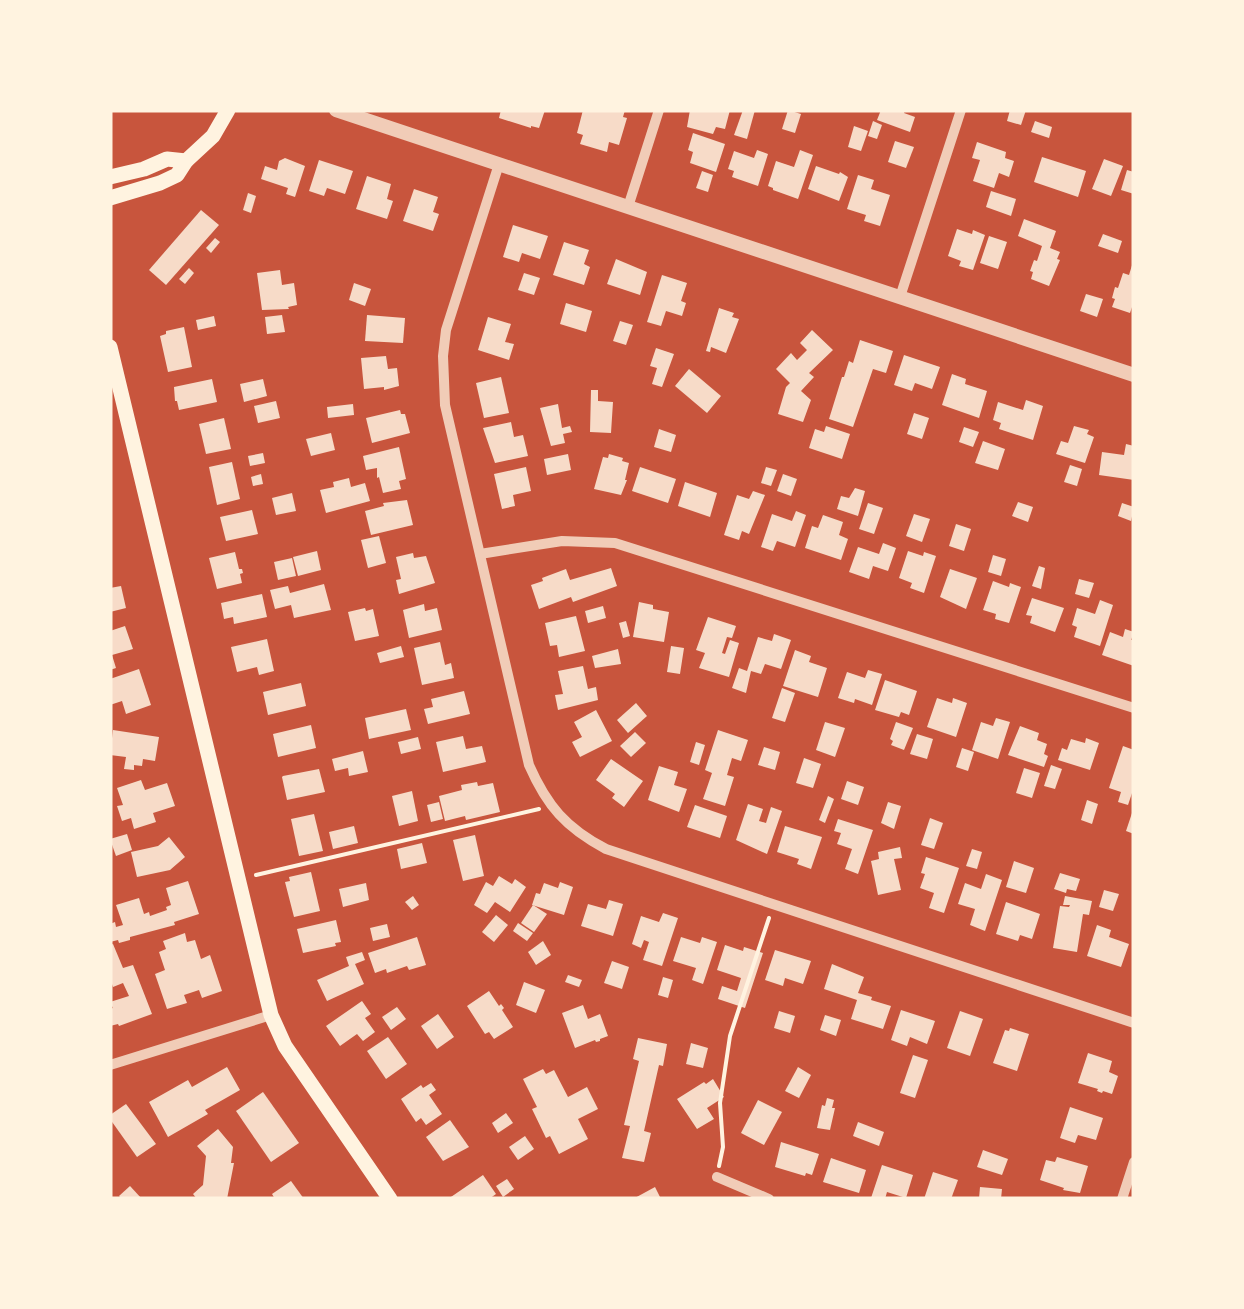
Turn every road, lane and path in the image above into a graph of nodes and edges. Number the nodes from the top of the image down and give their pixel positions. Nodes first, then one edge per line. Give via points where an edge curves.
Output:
1 (228, 110) edge
2 (336, 110) edge
3 (659, 110) edge
4 (961, 110) edge
5 (186, 161) junction
6 (499, 164) junction
7 (110, 178) edge
8 (110, 198) edge
9 (628, 207) junction
10 (900, 297) junction
11 (111, 353) edge
12 (1134, 375) edge
13 (480, 554) junction
14 (1134, 708) edge
15 (552, 806) junction
16 (237, 880) junction
17 (774, 904) junction
18 (270, 1016) junction
19 (1134, 1023) edge
20 (110, 1065) edge
21 (1134, 1162) edge
22 (717, 1177) joint
23 (390, 1199) edge
24 (769, 1199) edge
25 (1122, 1199) edge

1 - 5 main road
2 - 6 street
3 - 9 street
4 - 10 street
5 - 7 main road via 168,159
5 - 8 main road via 177,175
6 - 9 street
6 - 13 street via 453,305 444,356 450,429
9 - 10 street
10 - 12 street
11 - 16 main road
13 - 14 street via 562,541 616,543
13 - 15 street via 529,765
15 - 16 path
15 - 17 street via 606,849
16 - 18 main road
17 - 19 street
17 - 22 path via 730,1036
18 - 20 street
18 - 23 main road
21 - 25 street
22 - 24 street

